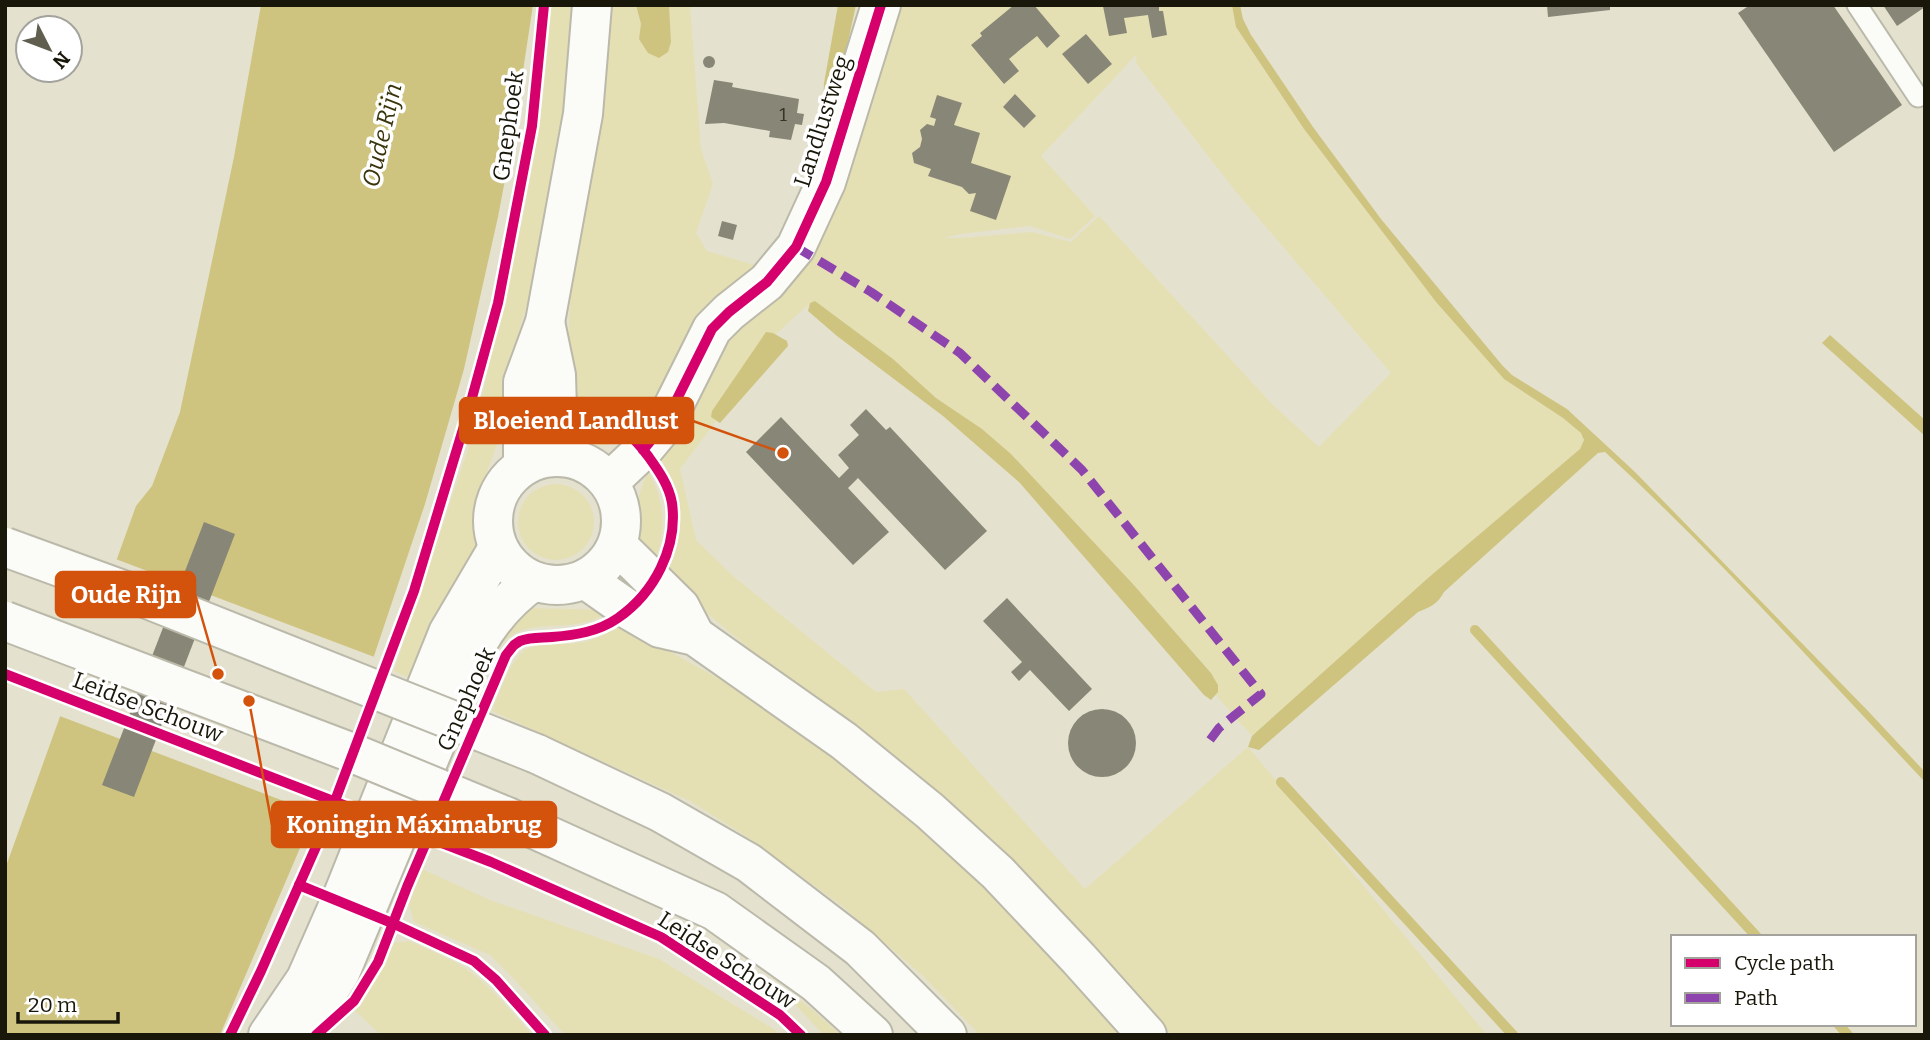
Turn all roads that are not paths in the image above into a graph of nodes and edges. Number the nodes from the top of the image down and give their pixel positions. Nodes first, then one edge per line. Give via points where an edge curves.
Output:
1 (881, 5) edge
2 (1857, 5) edge
3 (592, 7) edge
4 (1918, 97) dead end
5 (545, 322) junction
6 (566, 457) junction
7 (523, 466) junction
8 (609, 482) junction
9 (617, 545) junction
10 (5, 547) edge
11 (498, 548) junction
12 (585, 579) junction
13 (534, 581) junction
14 (5, 621) edge
15 (695, 636) junction
16 (268, 1035) edge
17 (293, 1035) edge
18 (873, 1035) edge
19 (947, 1035) edge
20 (1147, 1035) edge

1 - 8 street, Landlustweg via 826,182 796,247 766,282 712,329 658,432
2 - 4 lane
3 - 5 street via 583,114
5 - 6 street
5 - 7 street via 523,382
6 - 7 street via 541,458
6 - 8 street via 590,465
7 - 11 street via 508,478 495,504 492,523
8 - 9 street via 621,512
9 - 12 street via 605,563
9 - 15 street via 680,607
10 - 19 street, bridge via 537,754 660,812 749,863 860,948
11 - 13 street via 514,569
11 - 16 street, Gnephoek via 448,633 306,979
12 - 13 street via 560,586
12 - 15 street via 660,628
13 - 17 street, Gnephoek via 497,614 477,644 340,973
14 - 18 street, Leidse Schouw, bridge via 350,752 716,911 816,983
15 - 20 street via 844,741 930,811 998,873

